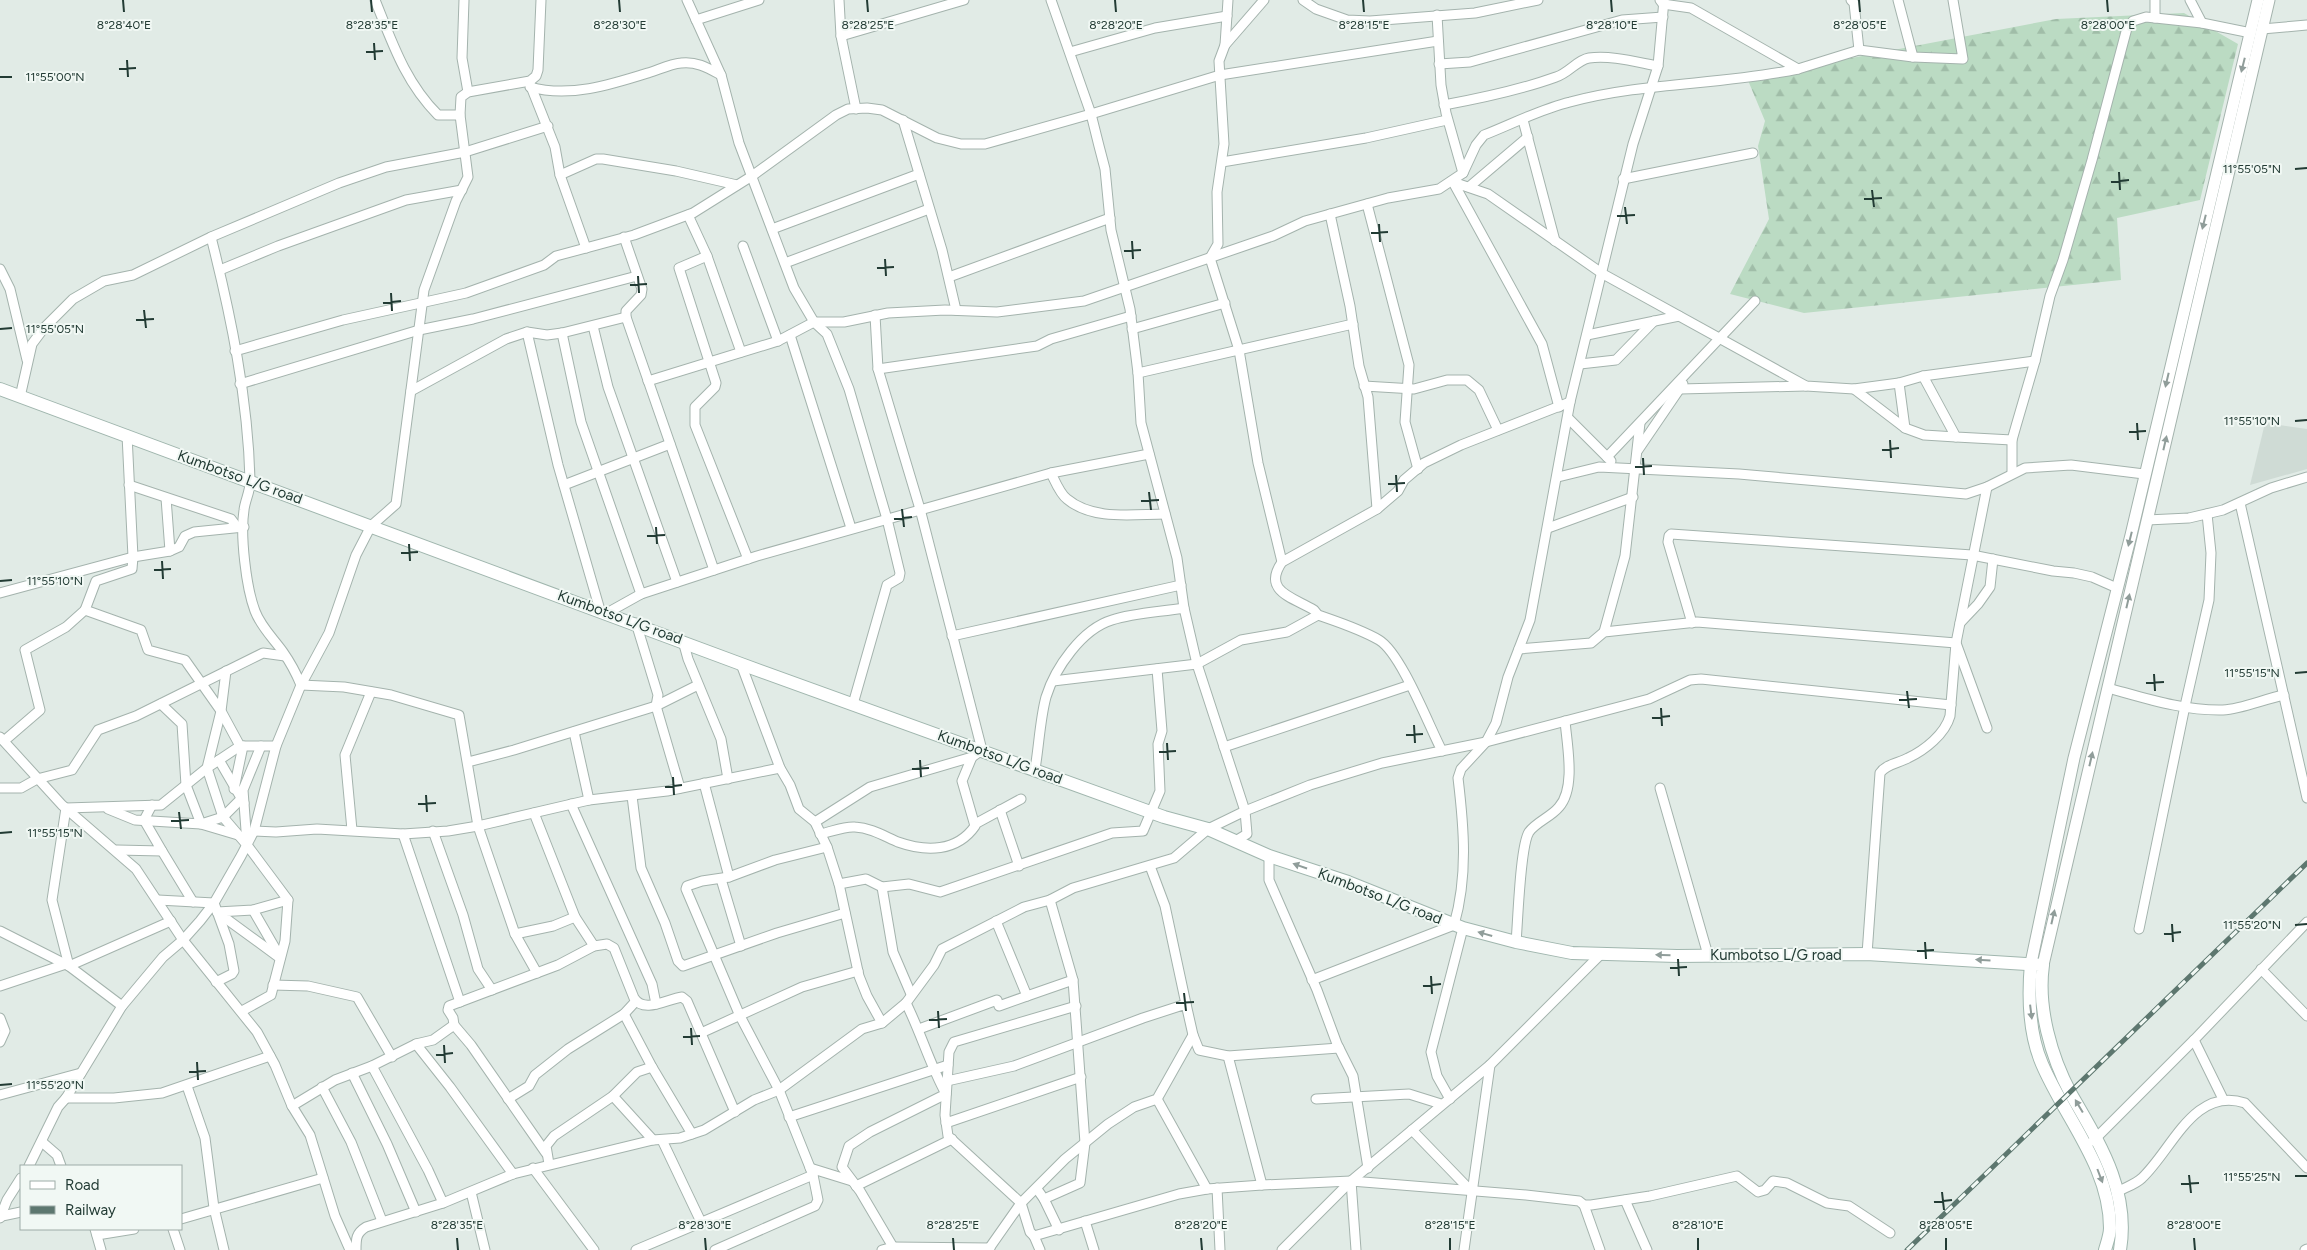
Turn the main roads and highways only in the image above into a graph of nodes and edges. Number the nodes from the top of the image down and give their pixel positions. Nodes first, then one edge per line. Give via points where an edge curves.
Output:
1 (0, 389) edge
2 (2037, 964) junction
3 (2105, 1250) edge
4 (2120, 1250) edge

2 -> 1 main road, Kumbotso L/G road via 1867,954 1600,955 1516,942 1459,926 1348,882 1269,856 1208,828 1152,813 1035,769 977,754 853,704
2 -> 3 main road via 2029,999 2041,1062 2094,1162 2108,1203 2110,1229
4 -> 2 main road via 2123,1234 2119,1191 2110,1164 2054,1056

